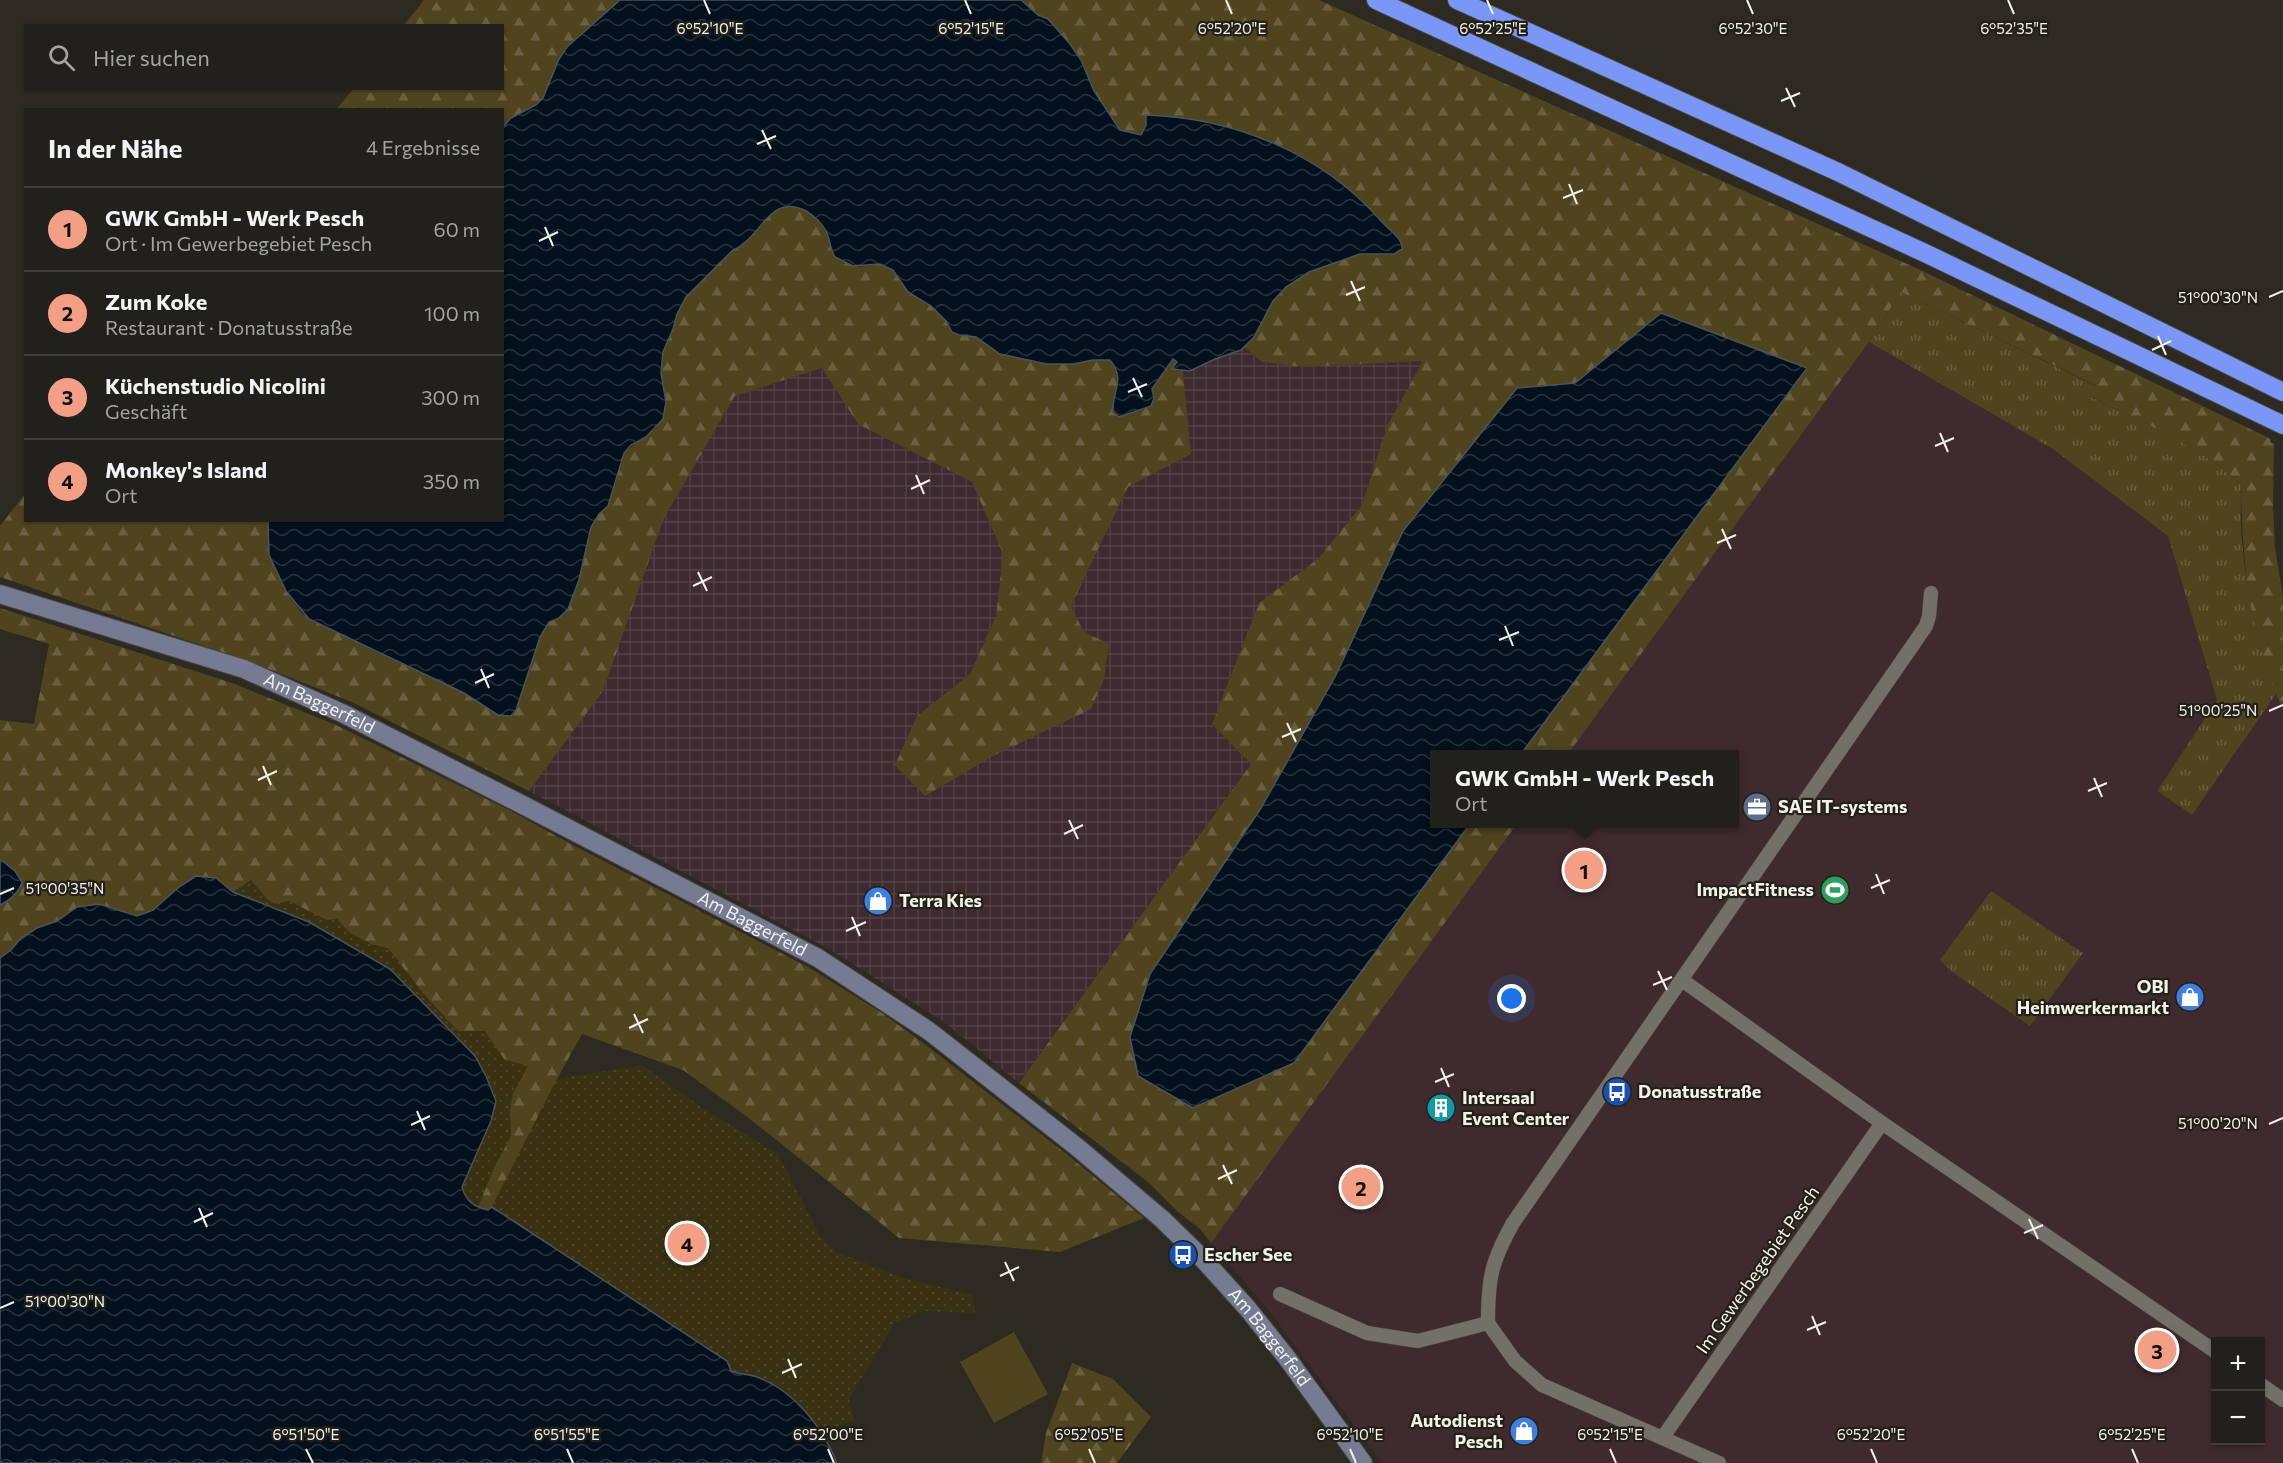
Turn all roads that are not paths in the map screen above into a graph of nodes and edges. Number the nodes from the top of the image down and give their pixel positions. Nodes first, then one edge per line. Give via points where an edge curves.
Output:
1 (1376, 0) edge
2 (1457, 0) edge
3 (2283, 392) edge
4 (2283, 425) edge
5 (1931, 593) dead end
6 (0, 594) edge
7 (1682, 980) junction
8 (1882, 1123) junction
9 (1280, 1294) dead end
10 (1488, 1323) junction
11 (2211, 1349) edge
12 (2265, 1387) edge
13 (2283, 1400) edge
14 (1663, 1437) junction
15 (1363, 1463) edge
16 (1719, 1463) edge

1 - 4 highway via 1927,254
2 - 3 highway via 1838,172
5 - 7 street via 1926,626
6 - 15 main road, Am Baggerfeld via 244,669 355,720 818,958 929,1031 1162,1219 1248,1309
7 - 8 street
7 - 10 street via 1497,1251 1488,1287
8 - 11 street
8 - 14 street, Im Gewerbegebiet Pesch
9 - 10 street via 1367,1333 1418,1341
10 - 14 street via 1515,1361 1542,1385
12 - 13 street
14 - 16 street

